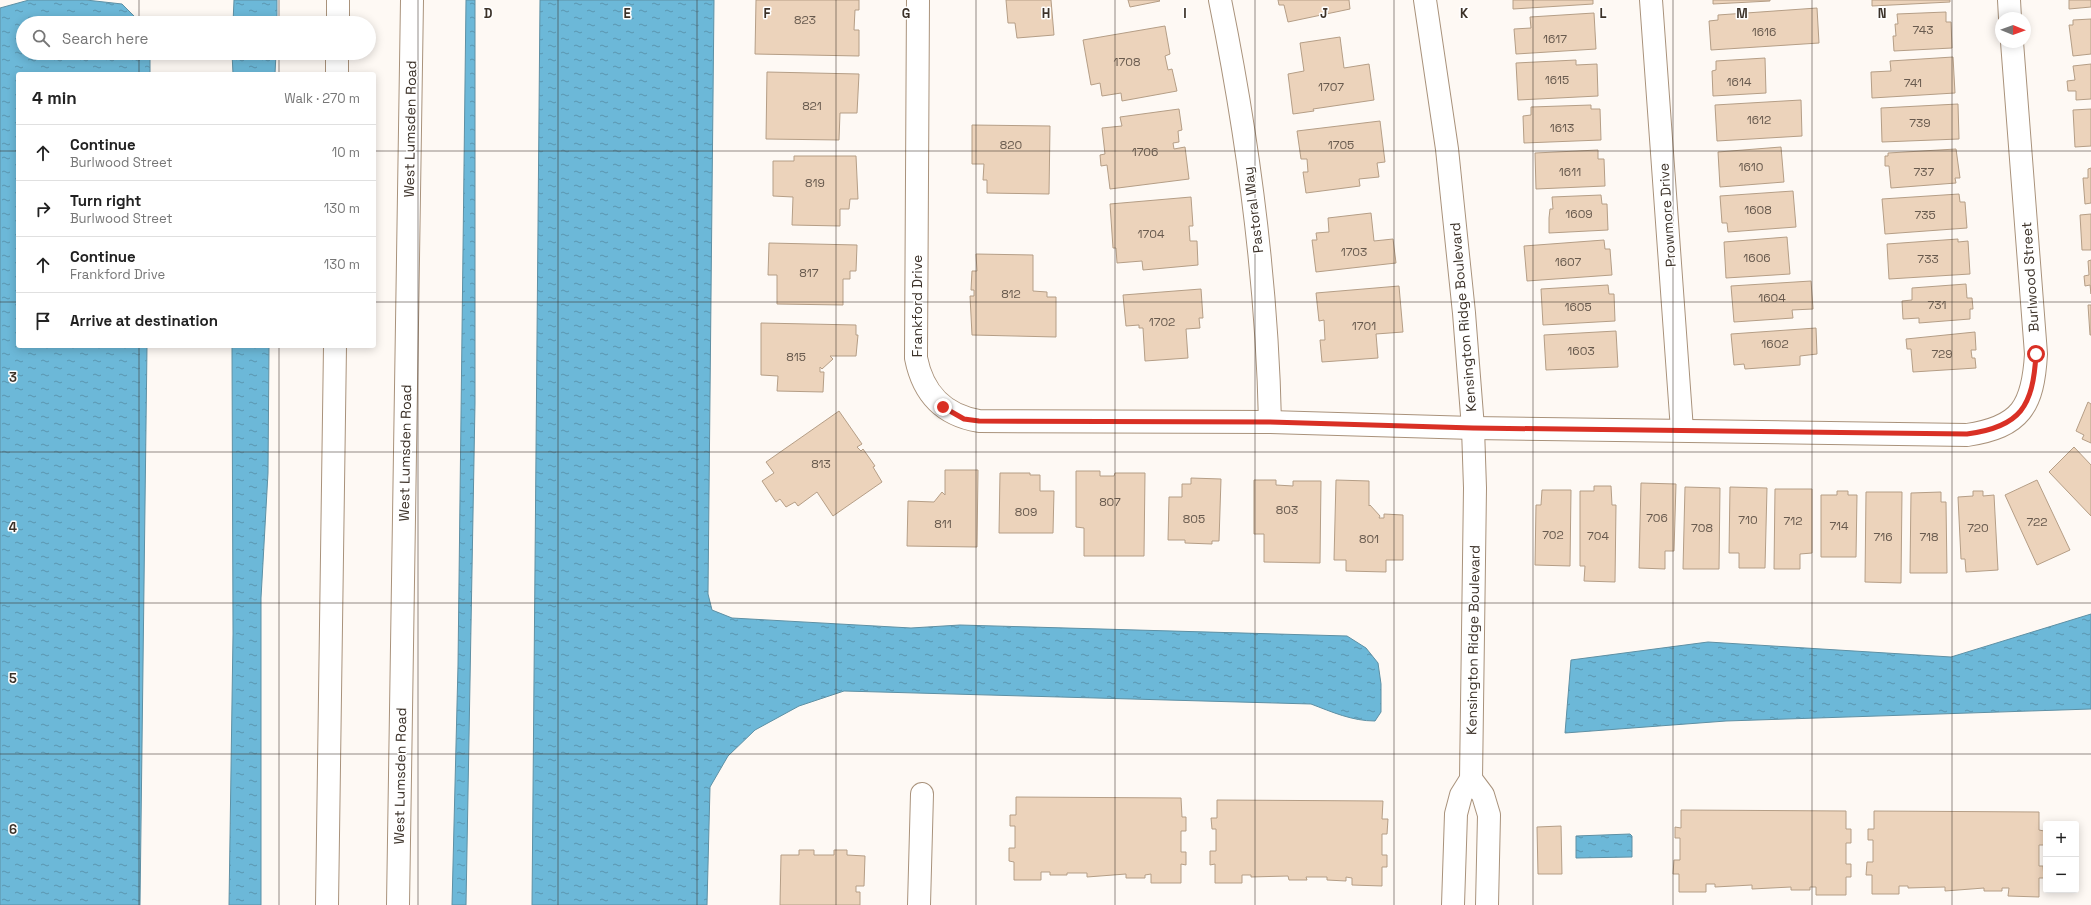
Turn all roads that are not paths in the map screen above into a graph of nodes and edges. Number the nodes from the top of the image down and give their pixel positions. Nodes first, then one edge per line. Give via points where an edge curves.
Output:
1 (338, 0) edge
2 (412, 0) edge
3 (918, 0) edge
4 (1220, 0) edge
5 (1426, 0) edge
6 (1651, 0) edge
7 (2009, 0) edge
8 (2010, 12) edge
9 (338, 16) edge
10 (2012, 48) edge
11 (337, 60) edge
12 (337, 72) edge
13 (335, 348) edge
14 (1270, 422) junction
15 (1473, 428) junction
16 (1682, 430) junction
17 (1471, 779) junction
18 (922, 794) dead end
19 (327, 905) edge
20 (398, 905) edge
21 (919, 905) edge
22 (1454, 905) edge
23 (1487, 905) edge

1 - 9 street
2 - 20 street, West Lumsden Road
3 - 14 street, Frankford Drive via 916,358 919,373 930,394 954,414 964,419 979,421
4 - 14 street, Pastoral Way via 1231,53 1253,198 1269,368
5 - 15 street, Kensington Ridge Boulevard via 1447,149
6 - 16 street, Prowmore Drive
7 - 8 street
10 - 16 street, Burlwood Street via 2036,354 2030,395 2021,412 2007,423 1988,432 1967,434
11 - 12 street
13 - 19 street
14 - 15 street, Frankford Drive
15 - 16 street, Burlwood Street
15 - 17 street, Kensington Ridge Boulevard via 1475,488
17 - 22 street via 1461,795 1456,814
17 - 23 street via 1483,795 1489,815
18 - 21 street

